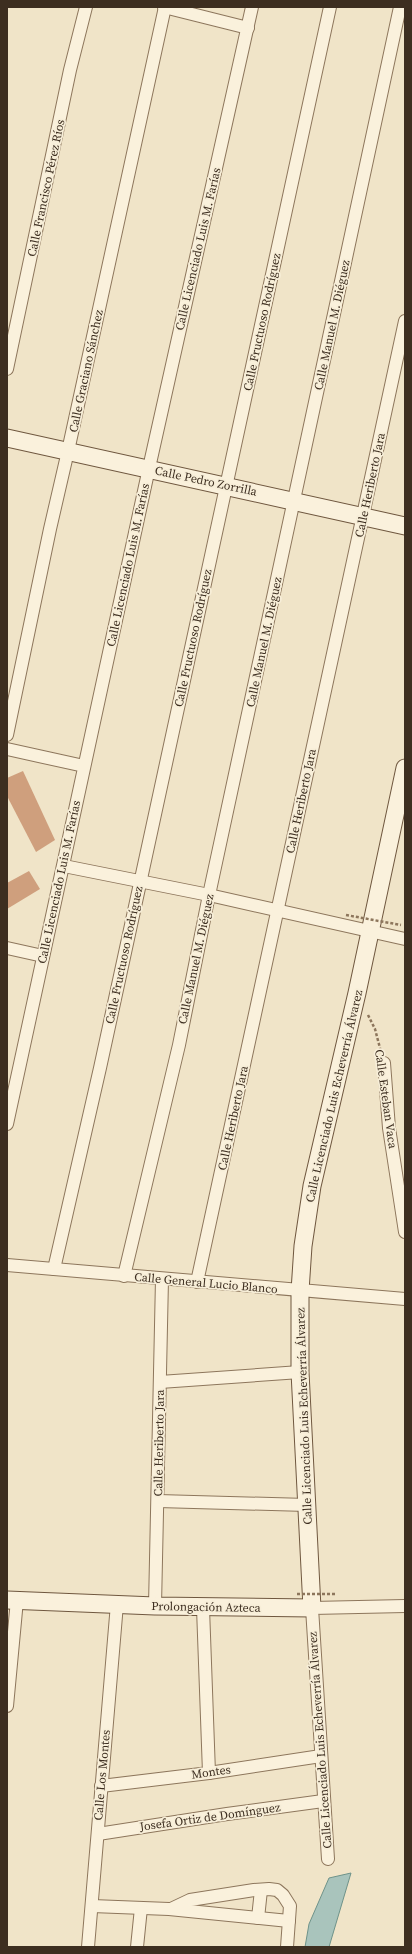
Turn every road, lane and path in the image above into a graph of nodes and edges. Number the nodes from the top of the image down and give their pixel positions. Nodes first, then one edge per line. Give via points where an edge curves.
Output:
1 (86, 7) edge
2 (164, 7) edge
3 (252, 7) edge
4 (330, 7) edge
5 (400, 7) edge
6 (248, 28) junction
7 (405, 321) edge
8 (7, 369) edge
9 (7, 438) edge
10 (68, 451) junction
11 (149, 468) junction
12 (226, 485) junction
13 (294, 500) junction
14 (363, 516) junction
15 (405, 526) edge
16 (7, 734) edge
17 (7, 749) edge
18 (84, 766) junction
19 (405, 768) edge
20 (64, 866) junction
21 (140, 881) junction
22 (209, 896) junction
23 (277, 911) junction
24 (346, 915) dead end
25 (401, 925) dead end
26 (369, 931) junction
27 (405, 939) edge
28 (7, 948) edge
29 (44, 956) junction
30 (357, 993) junction
31 (384, 1063) joint
32 (7, 1124) edge
33 (405, 1232) edge
34 (7, 1265) edge
35 (54, 1269) junction
36 (124, 1276) junction
37 (162, 1278) junction
38 (197, 1282) junction
39 (300, 1291) junction
40 (405, 1299) edge
41 (300, 1372) junction
42 (160, 1382) junction
43 (158, 1501) junction
44 (307, 1505) junction
45 (296, 1594) dead end
46 (336, 1594) dead end
47 (12, 1600) edge
48 (117, 1604) junction
49 (155, 1606) junction
50 (405, 1606) edge
51 (204, 1608) junction
52 (312, 1608) junction
53 (7, 1706) edge
54 (321, 1756) junction
55 (209, 1773) junction
56 (101, 1786) junction
57 (323, 1801) junction
58 (98, 1834) junction
59 (328, 1859) dead end
60 (261, 1890) junction
61 (92, 1906) junction
62 (141, 1908) junction
63 (169, 1909) junction
64 (258, 1918) junction
65 (288, 1921) junction
66 (88, 1947) edge
67 (137, 1947) edge
68 (287, 1947) edge

1 - 8 street, Calle Francisco Pérez Ríos via 70,70
2 - 6 street
2 - 10 street, Calle Graciano Sánchez
3 - 6 street, Calle Licenciado Luis M. Farías
4 - 12 street, Calle Fructuoso Rodríguez
5 - 13 street, Calle Manuel M. Diéguez
6 - 11 street, Calle Licenciado Luis M. Farías
7 - 14 street, Calle Heriberto Jara
9 - 10 street, Calle Pedro Zorrilla
10 - 11 street, Calle Pedro Zorrilla
10 - 16 street, Calle Graciano Sánchez
11 - 12 street, Calle Pedro Zorrilla
11 - 18 street, Calle Licenciado Luis M. Farías
12 - 13 street, Calle Pedro Zorrilla
12 - 21 street, Calle Fructuoso Rodríguez
13 - 14 street, Calle Pedro Zorrilla
13 - 22 street, Calle Manuel M. Diéguez
14 - 15 street, Calle Pedro Zorrilla
14 - 23 street, Calle Heriberto Jara
17 - 18 street
18 - 20 street, Calle Licenciado Luis M. Farías
19 - 26 street, Calle Licenciado Luis Echeverría Álvarez
20 - 21 street
20 - 29 street, Calle Licenciado Luis M. Farías
21 - 22 street
21 - 35 street, Calle Fructuoso Rodríguez
22 - 23 street
22 - 36 street, Calle Manuel M. Diéguez via 179,1045
23 - 26 street
23 - 38 street, Calle Heriberto Jara
24 - 25 path, bridge
26 - 27 street
26 - 30 street, Calle Licenciado Luis Echeverría Álvarez
28 - 29 street
29 - 32 street, Calle Licenciado Luis M. Farías
30 - 31 path, Calle Esteban Vaca via 375,1029
30 - 39 street, Calle Licenciado Luis Echeverría Álvarez via 312,1186 303,1246
31 - 33 street, Calle Esteban Vaca via 389,1128
34 - 35 street, Calle General Lucio Blanco
35 - 36 street, Calle General Lucio Blanco
36 - 37 street, Calle General Lucio Blanco
37 - 38 street, Calle General Lucio Blanco
37 - 42 street, Calle Heriberto Jara
38 - 39 street, Calle General Lucio Blanco
39 - 40 street, Calle General Lucio Blanco
39 - 41 street, Calle Licenciado Luis Echeverría Álvarez
41 - 42 street
41 - 44 street, Calle Licenciado Luis Echeverría Álvarez
42 - 43 street, Calle Heriberto Jara
43 - 44 street
43 - 49 street, Calle Heriberto Jara
44 - 52 street, Calle Licenciado Luis Echeverría Álvarez
45 - 46 path, bridge
47 - 48 street, Prolongación Azteca
47 - 53 street
48 - 49 street, Prolongación Azteca
48 - 56 street, Calle Los Montes
49 - 51 street, Prolongación Azteca
50 - 52 street, Prolongación Azteca
51 - 52 street, Prolongación Azteca
51 - 55 street
52 - 54 street, Calle Licenciado Luis Echeverría Álvarez
54 - 55 street, Montes
54 - 57 street, Calle Licenciado Luis Echeverría Álvarez
55 - 56 street, Montes
56 - 58 street, Calle Los Montes
57 - 58 street, Josefa Ortiz de Domínguez
57 - 59 street, Calle Licenciado Luis Echeverría Álvarez
58 - 61 street, Calle Los Montes
60 - 63 street via 190,1900
60 - 64 street
60 - 65 street via 277,1890 283,1895 290,1906
61 - 62 street
61 - 66 street, Calle Los Montes
62 - 63 street
62 - 67 street
63 - 64 street
64 - 65 street
65 - 68 street

